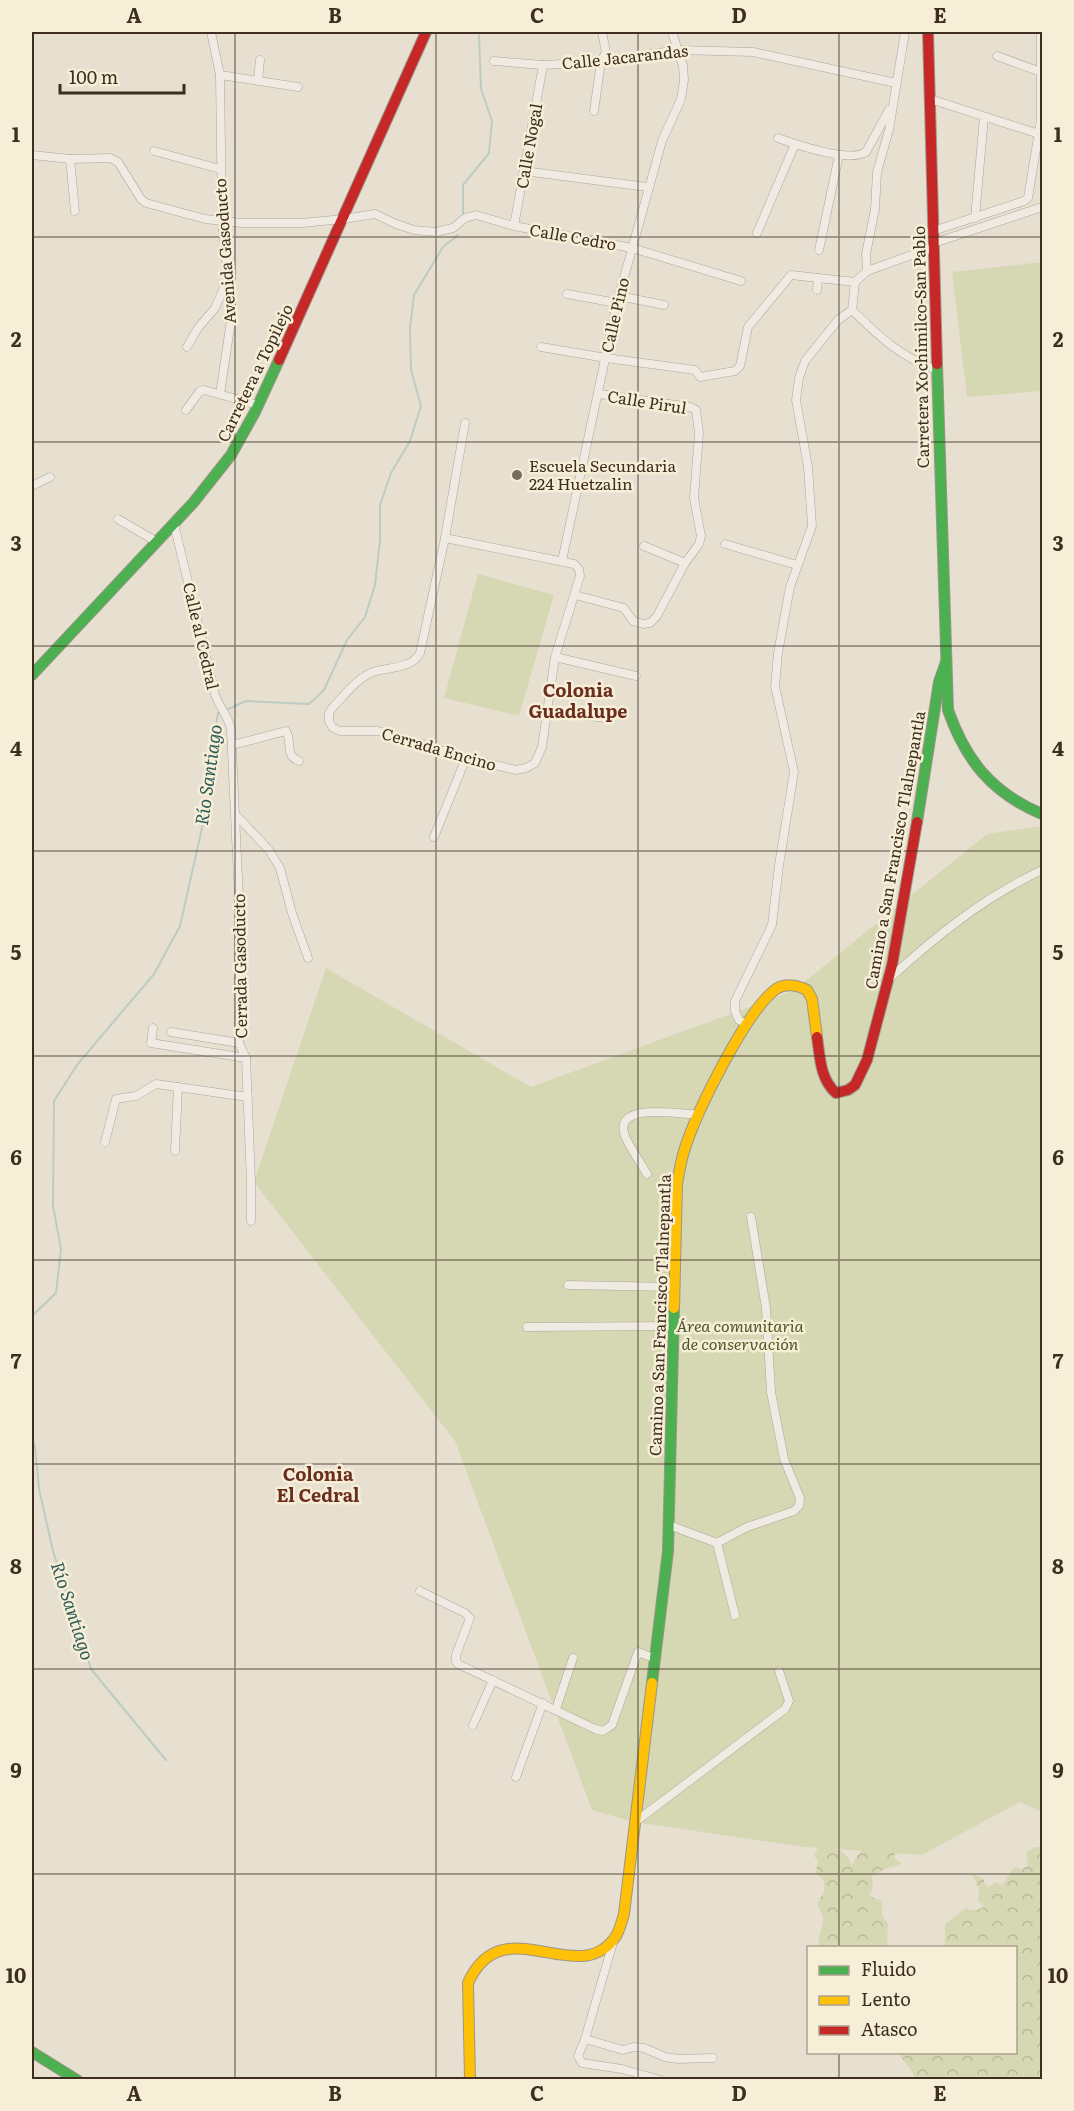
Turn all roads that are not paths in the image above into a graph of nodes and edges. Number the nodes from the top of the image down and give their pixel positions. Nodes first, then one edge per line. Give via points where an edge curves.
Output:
1 (211, 32) edge
2 (426, 32) edge
3 (602, 32) edge
4 (672, 32) edge
5 (905, 32) edge
6 (928, 32) edge
7 (1041, 32) edge
8 (678, 50) junction
9 (997, 56) dead end
10 (260, 60) dead end
11 (494, 61) dead end
12 (601, 62) junction
13 (543, 65) junction
14 (1041, 72) edge
15 (220, 75) junction
16 (258, 80) junction
17 (896, 83) junction
18 (298, 87) dead end
19 (930, 99) junction
20 (893, 103) junction
21 (594, 111) dead end
22 (984, 117) junction
23 (1040, 134) junction
24 (778, 138) dead end
25 (795, 144) junction
26 (154, 151) dead end
27 (32, 155) edge
28 (839, 155) junction
29 (70, 159) junction
30 (220, 169) junction
31 (524, 171) junction
32 (647, 187) junction
33 (1042, 207) edge
34 (75, 211) dead end
35 (975, 218) junction
36 (343, 219) junction
37 (222, 222) junction
38 (514, 226) junction
39 (933, 231) junction
40 (757, 233) dead end
41 (934, 245) junction
42 (632, 248) junction
43 (819, 250) dead end
44 (867, 271) junction
45 (818, 278) junction
46 (228, 279) junction
47 (741, 281) dead end
48 (855, 282) junction
49 (817, 290) dead end
50 (567, 294) dead end
51 (618, 299) junction
52 (664, 305) dead end
53 (852, 310) junction
54 (187, 347) dead end
55 (541, 347) dead end
56 (606, 358) junction
57 (937, 370) junction
58 (220, 394) junction
59 (599, 394) junction
60 (258, 405) junction
61 (186, 410) dead end
62 (465, 423) dead end
63 (50, 477) dead end
64 (32, 486) edge
65 (118, 519) dead end
66 (174, 524) junction
67 (445, 538) junction
68 (157, 542) junction
69 (725, 544) dead end
70 (644, 546) dead end
71 (562, 561) junction
72 (685, 563) junction
73 (797, 565) junction
74 (575, 595) junction
75 (555, 657) junction
76 (946, 662) junction
77 (32, 675) edge
78 (636, 675) dead end
79 (549, 711) junction
80 (605, 718) dead end
81 (232, 745) junction
82 (466, 758) junction
83 (299, 761) dead end
84 (235, 814) junction
85 (1042, 814) edge
86 (434, 837) dead end
87 (1042, 870) edge
88 (308, 958) dead end
89 (890, 978) junction
90 (747, 1024) junction
91 (153, 1028) dead end
92 (171, 1032) dead end
93 (239, 1043) junction
94 (246, 1058) junction
95 (178, 1087) junction
96 (248, 1097) junction
97 (699, 1114) junction
98 (105, 1142) dead end
99 (175, 1151) dead end
100 (647, 1174) dead end
101 (751, 1217) dead end
102 (251, 1221) dead end
103 (568, 1285) dead end
104 (674, 1287) junction
105 (674, 1326) junction
106 (527, 1327) dead end
107 (669, 1525) junction
108 (717, 1543) junction
109 (420, 1591) dead end
110 (735, 1615) dead end
111 (573, 1658) dead end
112 (656, 1659) junction
113 (779, 1671) dead end
114 (493, 1680) junction
115 (543, 1703) junction
116 (556, 1709) junction
117 (472, 1725) dead end
118 (516, 1777) dead end
119 (635, 1822) junction
120 (614, 1939) junction
121 (585, 2039) junction
122 (32, 2052) edge
123 (713, 2058) dead end
124 (78, 2079) edge
125 (470, 2079) edge
126 (660, 2079) edge

1 - 15 street, Avenida Gasoducto
2 - 36 street, Carretera a Topilejo
3 - 12 street via 606,52
4 - 8 street, Calle Pino
5 - 17 street
6 - 19 street, Carretera Xochimilco-San Pablo
7 - 14 street
8 - 12 street, Calle Jacarandas
8 - 17 street, Calle Jacarandas via 753,52
8 - 32 street, Calle Pino via 684,80 681,99
9 - 14 street
10 - 16 street
11 - 13 street, Calle Jacarandas
12 - 13 street, Calle Jacarandas
12 - 21 street
13 - 31 street, Calle Nogal
14 - 23 street
15 - 16 street
15 - 30 street, Avenida Gasoducto
16 - 18 street
17 - 20 street
19 - 22 street
19 - 39 street, Carretera Xochimilco-San Pablo
20 - 28 street via 866,153
20 - 44 street via 877,172
22 - 23 street
22 - 35 street
23 - 35 street via 1028,198
24 - 25 street
25 - 28 street
25 - 40 street
26 - 30 street
27 - 29 street
28 - 43 street
29 - 34 street
29 - 37 street, Calle Cedro via 110,158 118,162 146,203
30 - 37 street, Avenida Gasoducto
31 - 32 street
31 - 38 street, Calle Nogal
32 - 42 street, Calle Pino
33 - 41 street
35 - 39 street
36 - 37 street, Calle Cedro via 270,224
36 - 38 street, Calle Cedro via 375,214 414,230 436,232 476,215
36 - 60 street, Carretera a Topilejo
37 - 46 street, Avenida Gasoducto
38 - 42 street, Calle Cedro
39 - 41 street, Carretera Xochimilco-San Pablo
41 - 44 street
41 - 57 street, Carretera Xochimilco-San Pablo
42 - 47 street, Calle Cedro
42 - 51 street, Calle Pino
44 - 48 street
45 - 48 street
45 - 49 street
45 - 56 street via 787,278 748,327 740,366 735,371 700,377 695,370
46 - 54 street via 215,308
46 - 58 street, Avenida Gasoducto via 232,314
48 - 53 street
50 - 51 street
51 - 52 street
51 - 56 street, Calle Pino
53 - 57 street via 905,357
53 - 73 street via 838,320 805,361 799,378 796,400 808,467 812,526
55 - 56 street
56 - 59 street, Calle Pino
57 - 76 street, Carretera Xochimilco-San Pablo
58 - 60 street
58 - 61 street via 200,391
59 - 71 street, Calle Pino
59 - 72 street, Calle Pirul via 696,410 699,434 694,498 701,536
60 - 66 street, Carretera a Topilejo via 231,455
62 - 67 street
63 - 64 street
65 - 68 street
66 - 68 street, Carretera a Topilejo
66 - 81 street, Calle al Cedral via 218,703 229,720
67 - 71 street
67 - 82 street, Cerrada Encino via 417,660 370,673 329,713 329,721 340,731 378,731
68 - 77 street, Carretera a Topilejo
69 - 73 street
70 - 72 street
71 - 74 street via 579,569
72 - 74 street via 650,623 633,621 624,608
73 - 90 street via 778,653 775,687 794,772 772,925 735,1001 739,1020
74 - 75 street
75 - 78 street
75 - 79 street
76 - 85 street, Carretera Xochimilco-San Pablo via 948,710 969,758 997,789
76 - 89 street, Camino a San Francisco Tlalnepantla via 939,682
79 - 80 street
79 - 82 street, Cerrada Encino via 535,763 516,770
81 - 83 street via 286,731 290,754
81 - 84 street, Cerrada Gasoducto
82 - 86 street
84 - 88 street via 269,850 280,868
84 - 93 street, Cerrada Gasoducto
87 - 89 street via 963,916
89 - 90 street, Camino a San Francisco Tlalnepantla via 866,1064 859,1080 843,1092 836,1092 825,1082 814,1003 805,988 778,988
90 - 97 street, Camino a San Francisco Tlalnepantla
91 - 94 street via 151,1043
92 - 93 street
93 - 94 street, Cerrada Gasoducto
94 - 96 street, Cerrada Gasoducto
95 - 96 street
95 - 98 street via 156,1084 136,1096 116,1099
95 - 99 street
96 - 102 street, Cerrada Gasoducto
97 - 100 street via 649,1112 628,1116 624,1133
97 - 104 street, Camino a San Francisco Tlalnepantla via 686,1144 677,1184
101 - 108 street via 766,1308 771,1392 784,1459 800,1498 794,1511 747,1527
103 - 104 street
104 - 105 street, Camino a San Francisco Tlalnepantla
105 - 106 street
105 - 107 street, Camino a San Francisco Tlalnepantla
107 - 108 street
107 - 112 street, Camino a San Francisco Tlalnepantla
108 - 110 street
109 - 114 street via 470,1618 456,1661
111 - 116 street
112 - 116 street via 638,1652 608,1729 595,1729
112 - 119 street, Camino a San Francisco Tlalnepantla
113 - 119 street via 789,1701 785,1709
114 - 115 street
114 - 117 street
115 - 116 street
115 - 118 street
119 - 120 street, Camino a San Francisco Tlalnepantla via 624,1914
120 - 121 street
120 - 125 street via 600,1950 576,1957 503,1948 473,1968 468,1983
121 - 123 street via 623,2050 644,2048 678,2059
121 - 126 street via 578,2056 582,2063
122 - 124 street

